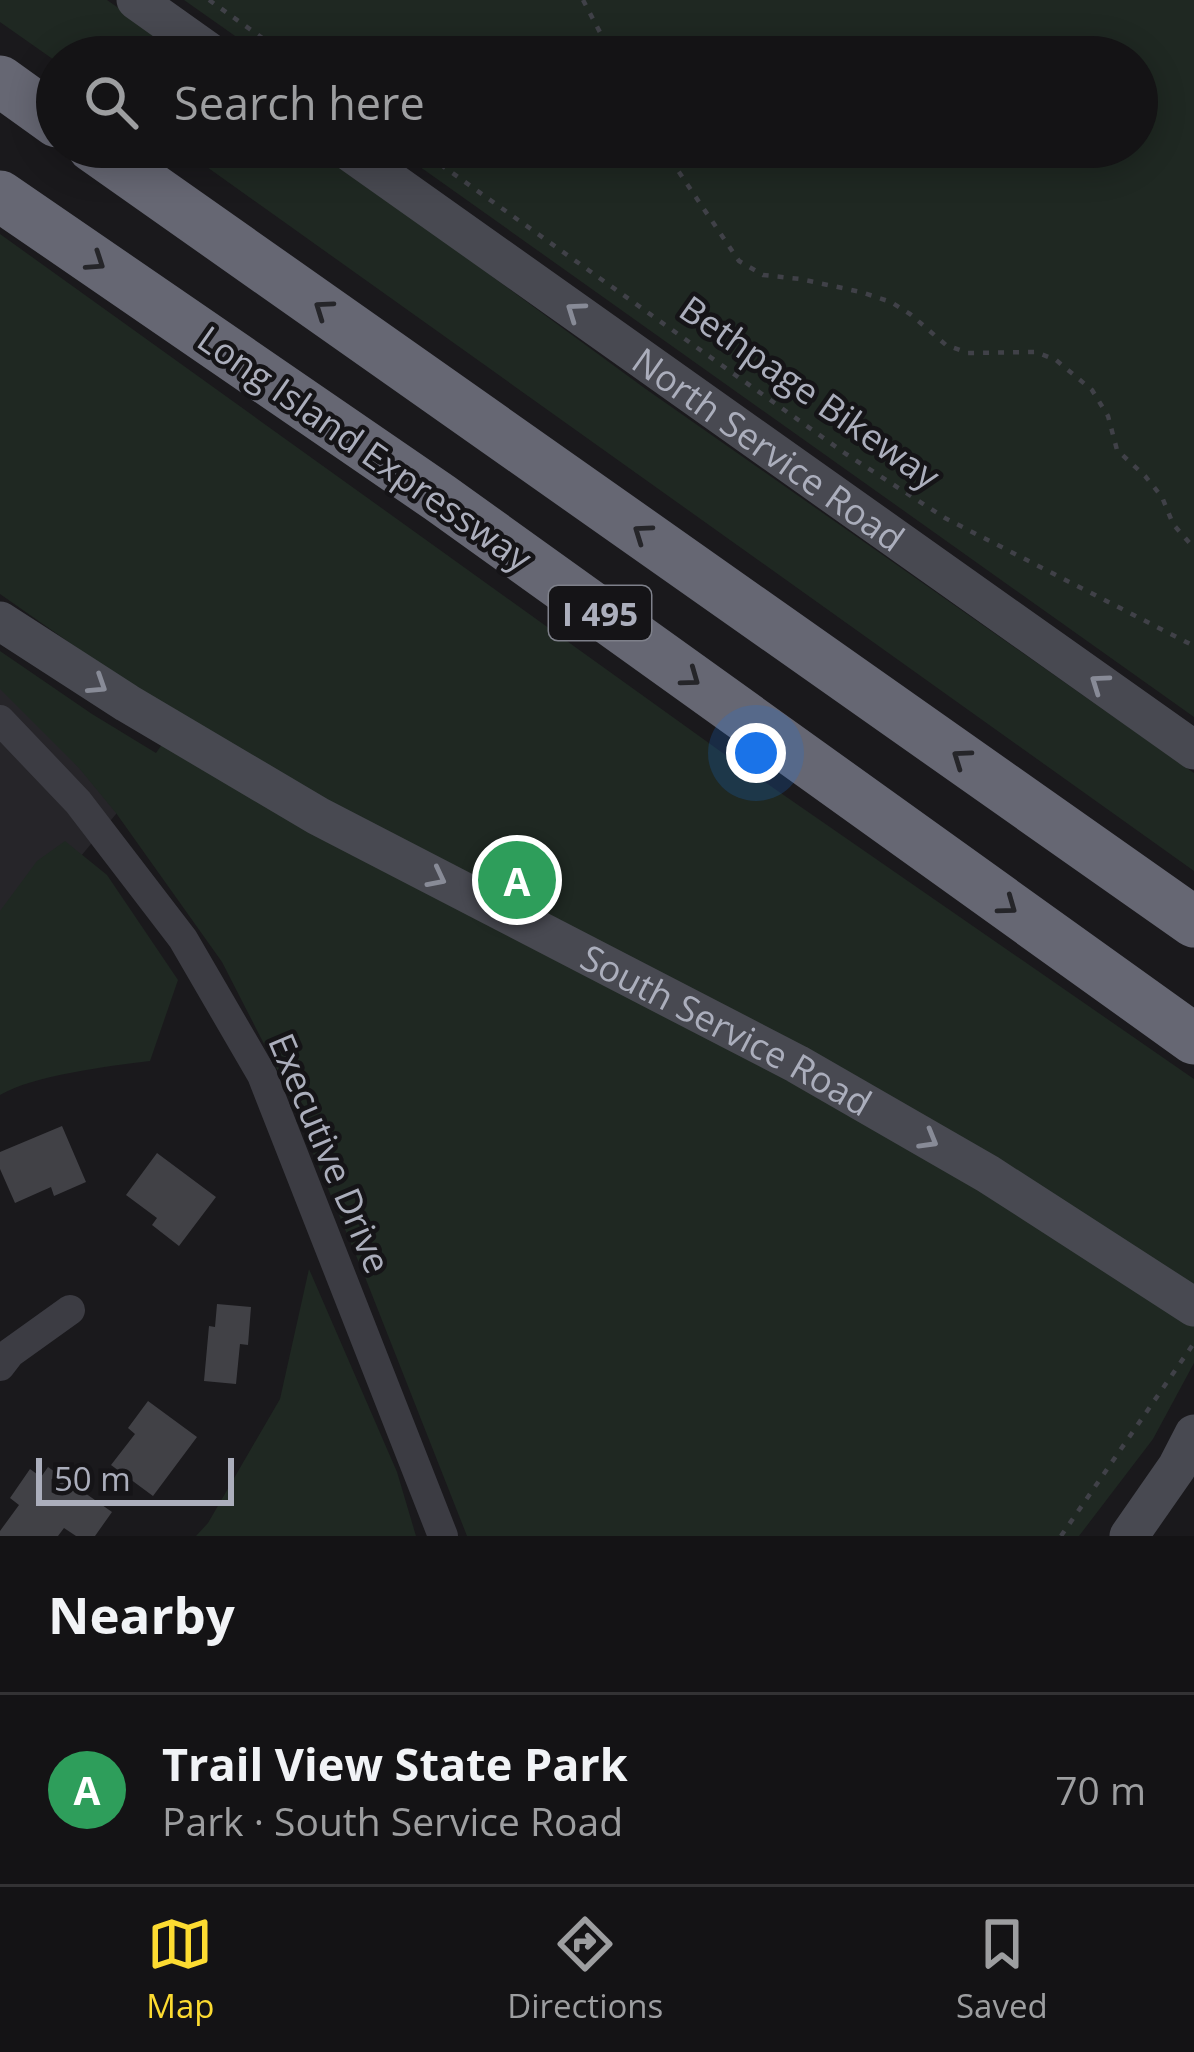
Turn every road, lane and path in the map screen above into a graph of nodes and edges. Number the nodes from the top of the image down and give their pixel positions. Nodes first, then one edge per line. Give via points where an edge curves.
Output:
1 (136, 0) edge
2 (208, 0) edge
3 (584, 0) edge
4 (187, 36) edge
5 (259, 36) edge
6 (602, 36) edge
7 (0, 82) edge
8 (36, 107) edge
9 (123, 168) edge
10 (373, 168) edge
11 (445, 168) edge
12 (676, 168) edge
13 (0, 196) edge
14 (1194, 548) edge
15 (0, 621) edge
16 (1194, 646) edge
17 (0, 720) edge
18 (1194, 750) edge
19 (1194, 922) edge
20 (1194, 1040) edge
21 (1179, 1297) edge
22 (70, 1310) dead end
23 (1194, 1343) edge
24 (0, 1366) edge
25 (1188, 1460) edge
26 (442, 1536) edge
27 (1060, 1536) edge
28 (1129, 1536) edge

1 - 4 main road
2 - 5 path
3 - 6 path
7 - 8 highway
19 -> 9 highway, I 495
18 -> 10 main road, North Service Road
11 - 16 path, Bethpage Bikeway via 945,518
12 - 14 path via 740,261 763,275 891,302 946,346 968,353 1036,352 1056,360 1092,390 1117,450 1162,497
13 -> 20 highway, Long Island Expressway / I 495 via 440,498
15 -> 21 main road, South Service Road via 318,816 817,1075
17 - 26 street, Executive Drive via 78,802 183,939 262,1075
22 - 24 street
23 - 27 path
25 - 28 main road

